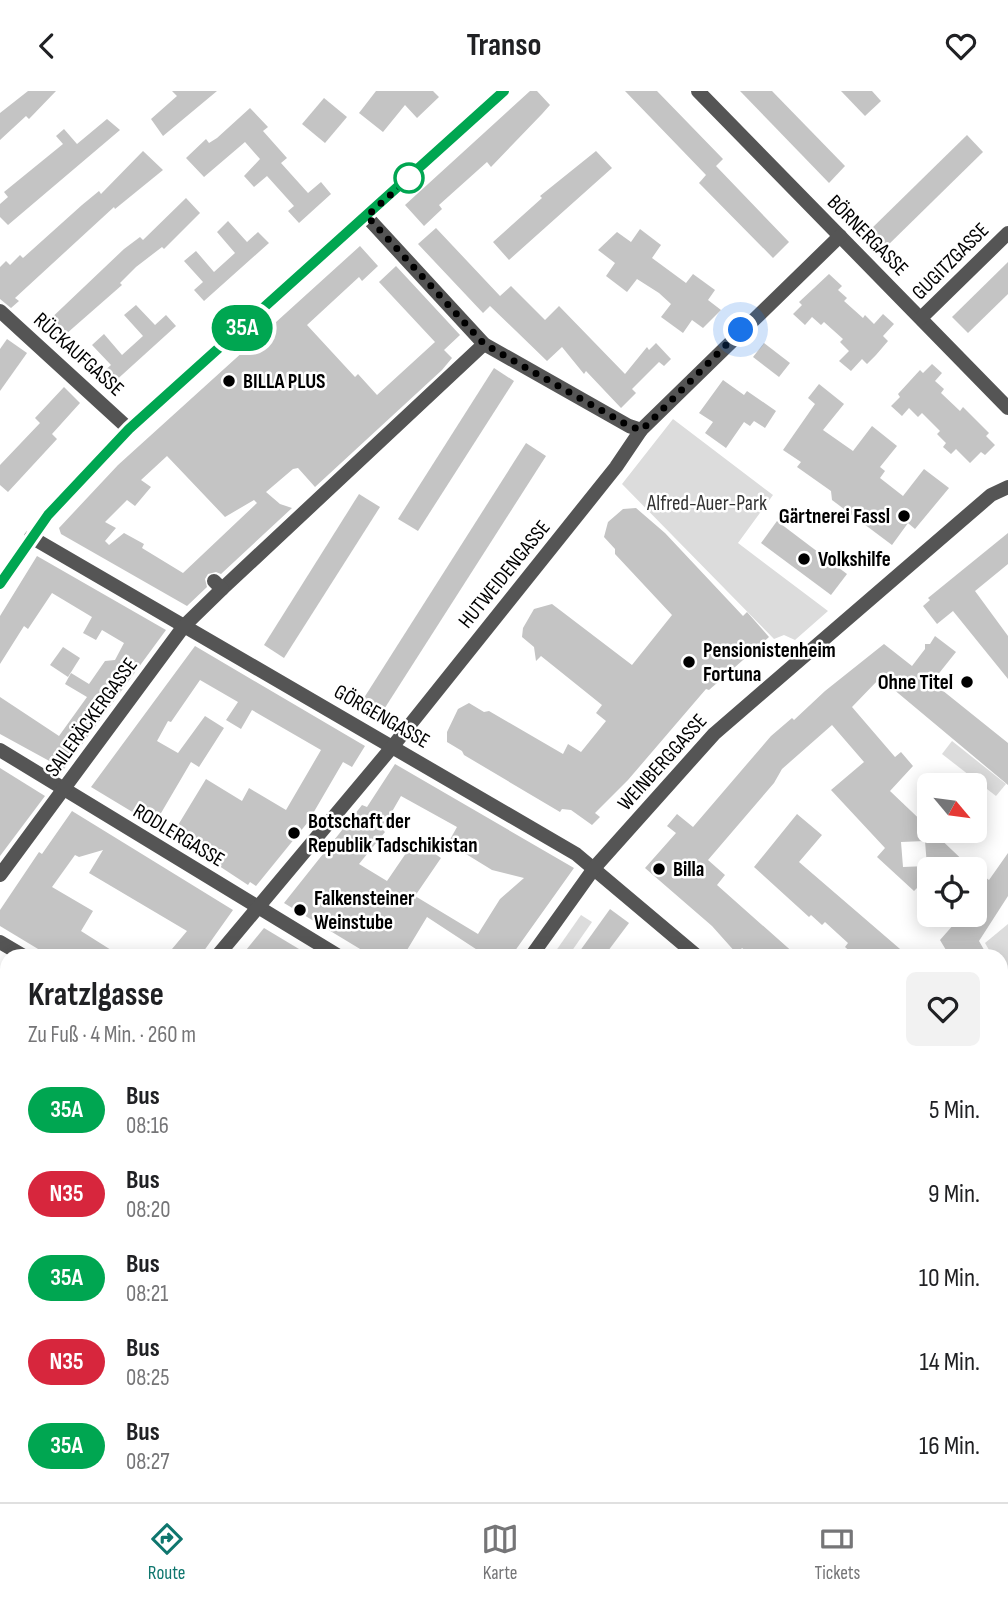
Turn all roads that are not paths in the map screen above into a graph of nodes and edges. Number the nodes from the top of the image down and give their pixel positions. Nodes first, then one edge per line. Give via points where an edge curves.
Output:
1 (504, 91) edge
2 (698, 91) edge
3 (367, 216) junction
4 (1008, 233) edge
5 (841, 236) junction
6 (0, 311) edge
7 (921, 318) junction
8 (484, 344) junction
9 (1008, 408) edge
10 (129, 429) junction
11 (641, 430) junction
12 (1008, 487) edge
13 (31, 537) junction
14 (0, 584) edge
15 (184, 626) junction
16 (393, 747) junction
17 (0, 750) edge
18 (64, 789) junction
19 (595, 867) junction
20 (0, 875) edge
21 (257, 907) junction
22 (223, 949) edge
23 (327, 949) edge
24 (536, 949) edge
25 (689, 949) edge

1 - 3 main road
2 - 5 street, BÖRNERGASSE
3 - 8 street
3 - 10 main road
4 - 7 street, GUGITZGASSE
5 - 7 street, BÖRNERGASSE
5 - 11 street, HUTWEIDENGASSE
6 - 10 street, RÜCKAUFGASSE
7 - 9 street, BÖRNERGASSE
8 - 11 street
8 - 15 street, SAILERÄCKERGASSE via 218,585
10 - 13 main road
11 - 16 street, HUTWEIDENGASSE via 617,467
12 - 19 street, WEINBERGGASSE via 991,495 714,734
13 - 14 main road
13 - 15 street, GÖRGENGASSE
15 - 16 street, GÖRGENGASSE
15 - 18 street, SAILERÄCKERGASSE
16 - 19 street, GÖRGENGASSE
16 - 21 street, HUTWEIDENGASSE
17 - 18 street, RODLERGASSE
18 - 20 street, SAILERÄCKERGASSE
18 - 21 street, RODLERGASSE
19 - 24 street, WEINBERGGASSE
19 - 25 street, GÖRGENGASSE
21 - 22 street, HUTWEIDENGASSE
21 - 23 street, RODLERGASSE

